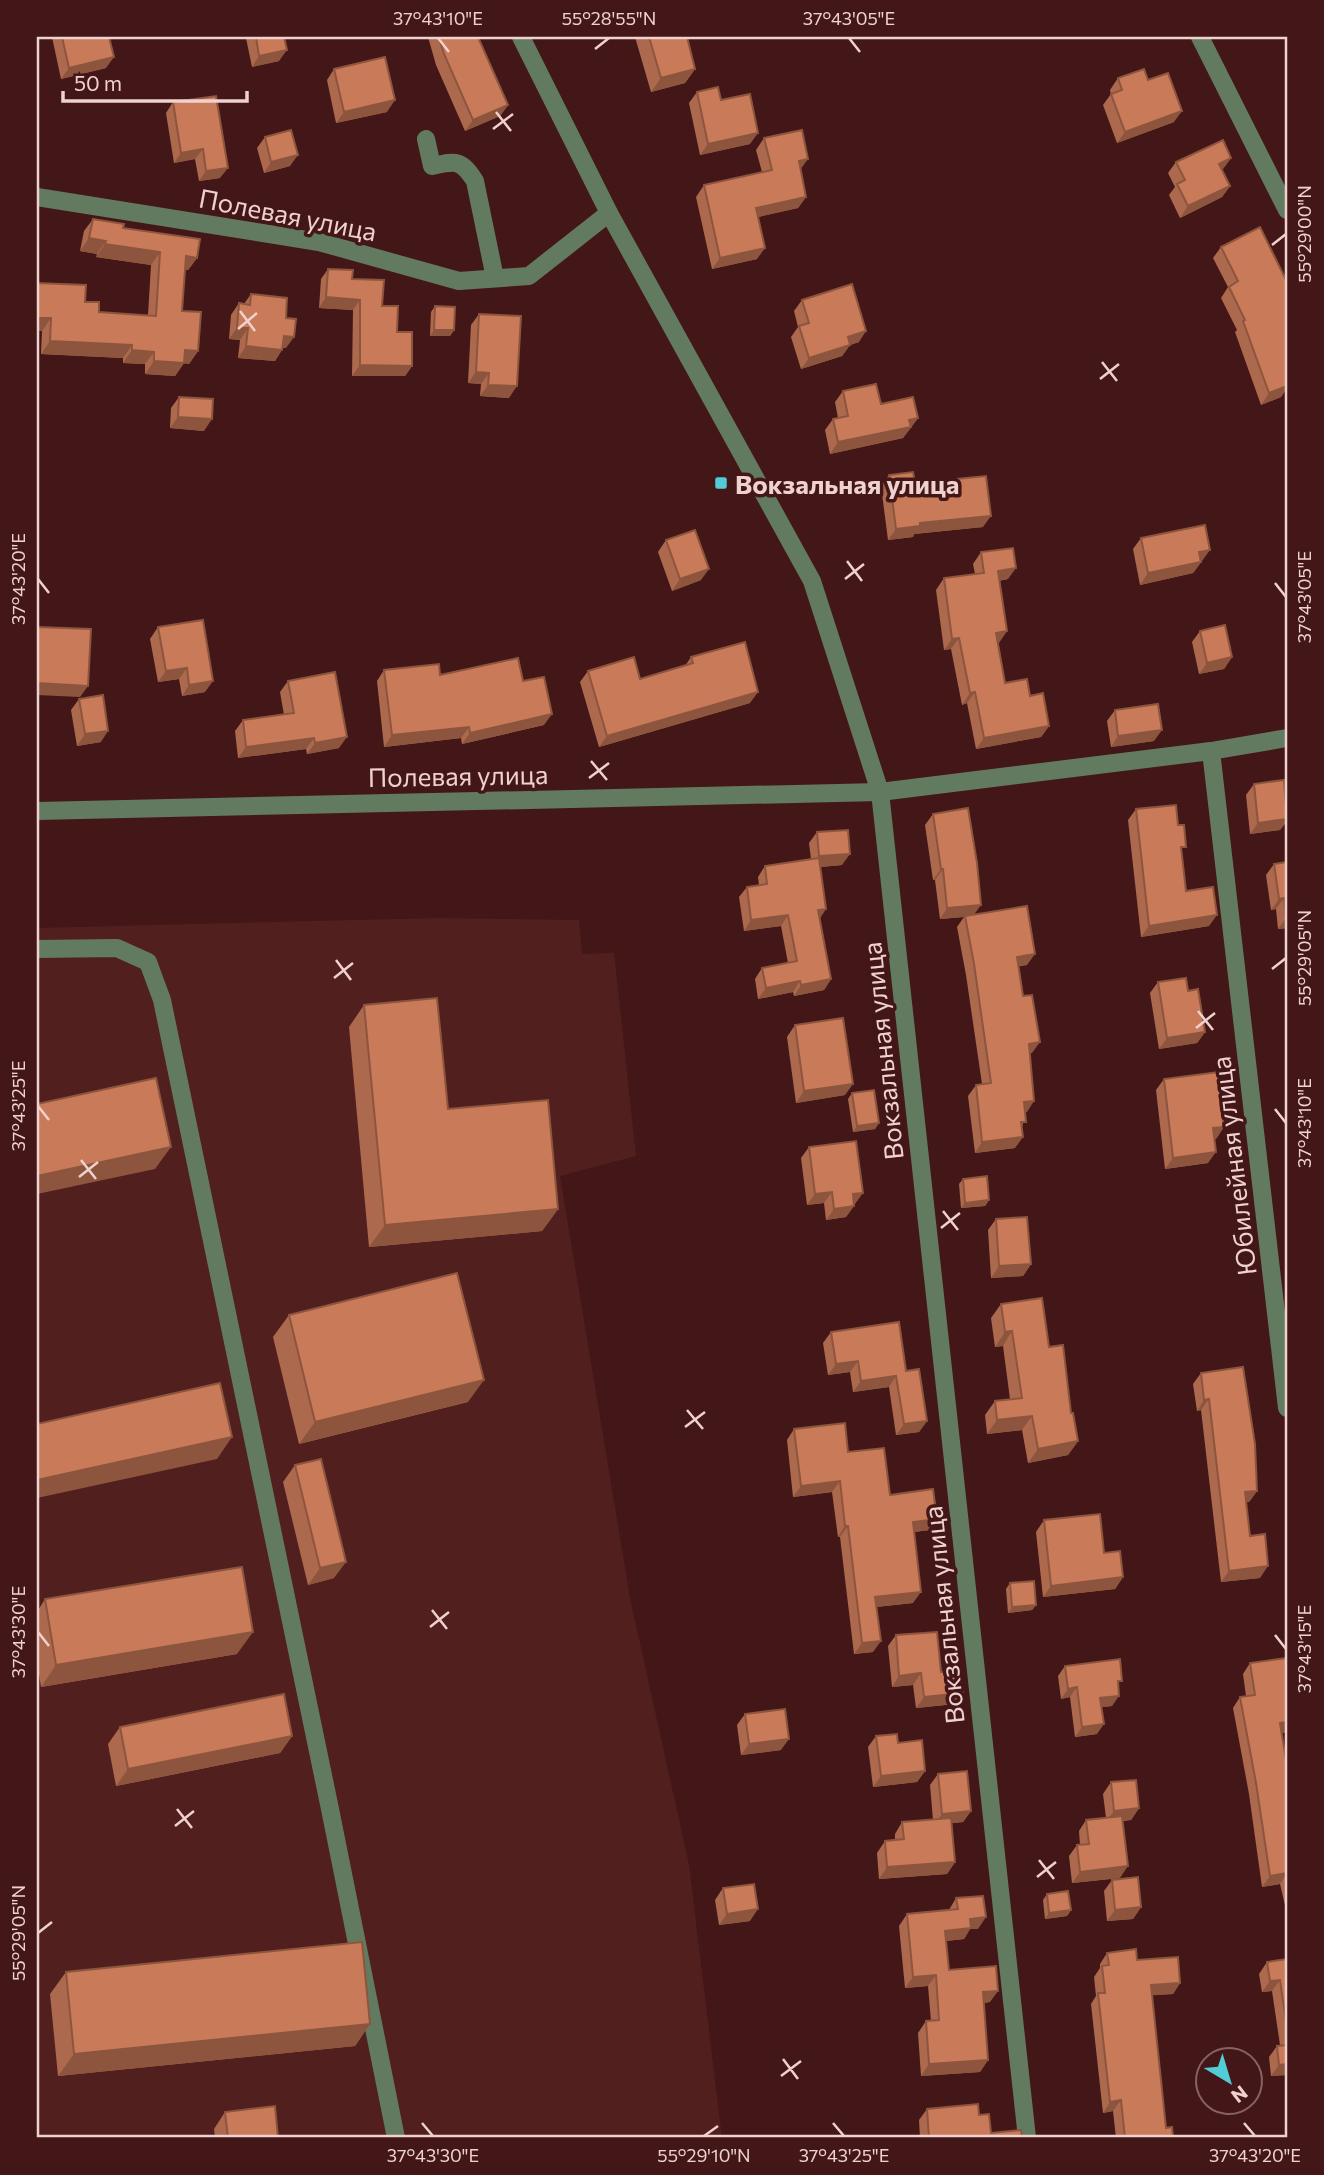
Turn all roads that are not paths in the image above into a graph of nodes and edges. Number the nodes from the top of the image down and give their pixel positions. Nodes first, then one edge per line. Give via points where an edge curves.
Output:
1 (521, 37) edge
2 (1200, 37) edge
3 (426, 139) dead end
4 (37, 197) edge
5 (1287, 210) edge
6 (609, 213) junction
7 (495, 278) junction
8 (1287, 738) edge
9 (1210, 751) junction
10 (880, 792) junction
11 (37, 811) edge
12 (37, 949) edge
13 (1287, 1408) edge
14 (396, 2138) edge
15 (1027, 2138) edge

1 - 6 street, Вокзальная улица
2 - 5 street
3 - 7 street via 432,166 455,161 466,167 475,181
4 - 7 street, Полевая улица via 319,242 459,281
6 - 7 street, Полевая улица via 529,276
6 - 10 street, Вокзальная улица via 811,581
8 - 9 street, Полевая улица
9 - 10 street, Полевая улица
9 - 13 street, Юбилейная улица
10 - 11 street, Полевая улица
10 - 15 street, Вокзальная улица
12 - 14 street via 117,948 148,962 162,1000

